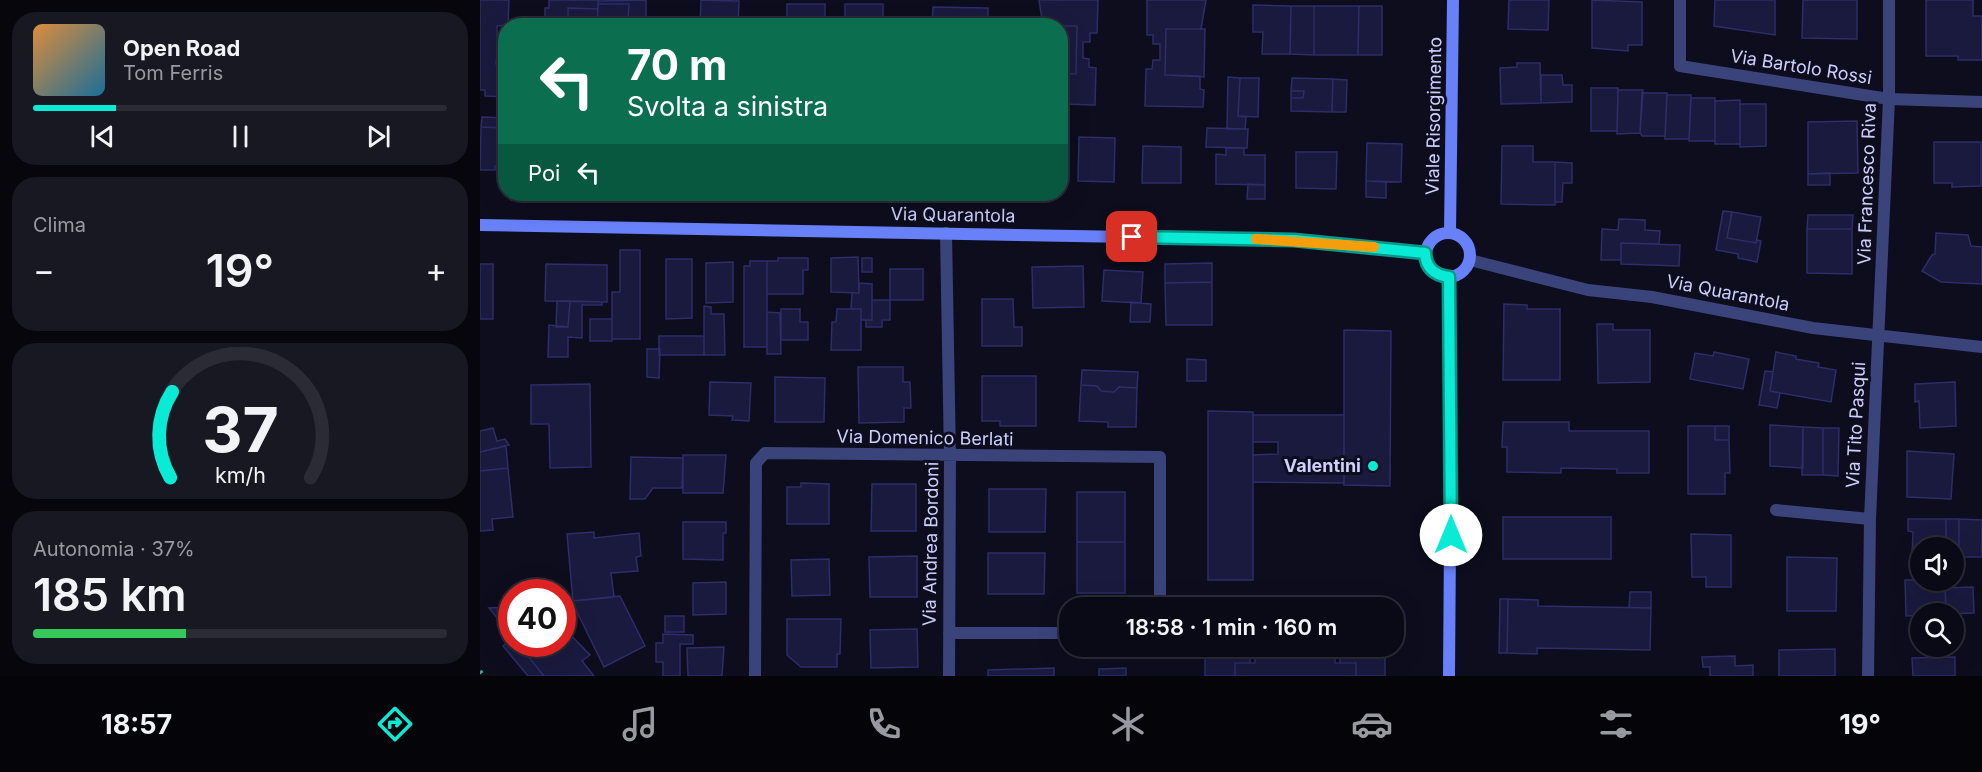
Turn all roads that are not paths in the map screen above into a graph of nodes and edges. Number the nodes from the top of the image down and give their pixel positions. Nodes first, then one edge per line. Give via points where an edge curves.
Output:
1 (1453, 0) edge
2 (1680, 0) edge
3 (1889, 0) edge
4 (1889, 99) junction
5 (1982, 102) edge
6 (480, 225) edge
7 (1450, 232) junction
8 (946, 233) junction
9 (1425, 253) junction
10 (1470, 260) junction
11 (1449, 277) junction
12 (1879, 334) junction
13 (1982, 347) edge
14 (950, 457) junction
15 (1776, 510) dead end
16 (1870, 519) junction
17 (1160, 597) edge
18 (949, 633) junction
19 (1059, 633) edge
20 (755, 676) edge
21 (949, 676) edge
22 (1449, 676) edge
23 (1868, 676) edge

1 - 7 street, Viale Risorgimento
2 - 4 street, Via Bartolo Rossi via 1680,66
3 - 4 street, Via Francesco Riva
4 - 5 street, Via Bartolo Rossi
4 - 12 street, Via Francesco Riva
6 - 8 street, Via Quarantola
7 - 9 street via 1436,235
7 - 10 street via 1464,239
8 - 9 street, Via Quarantola via 1294,240
8 - 14 street, Via Andrea Bordoni
9 - 11 street via 1429,267
10 - 11 street via 1462,272
10 - 12 street, Via Quarantola via 1588,290 1652,297 1813,328
11 - 22 street
12 - 13 street, Via Quarantola
12 - 16 street, Via Tito Pasqui
14 - 17 street, Via Domenico Berlati via 1160,457
14 - 18 street, Via Andrea Bordoni
14 - 20 street, Via Domenico Berlati via 765,453 756,463
15 - 16 street
16 - 23 street, Via Tito Pasqui
18 - 19 street
18 - 21 street, Via Andrea Bordoni

